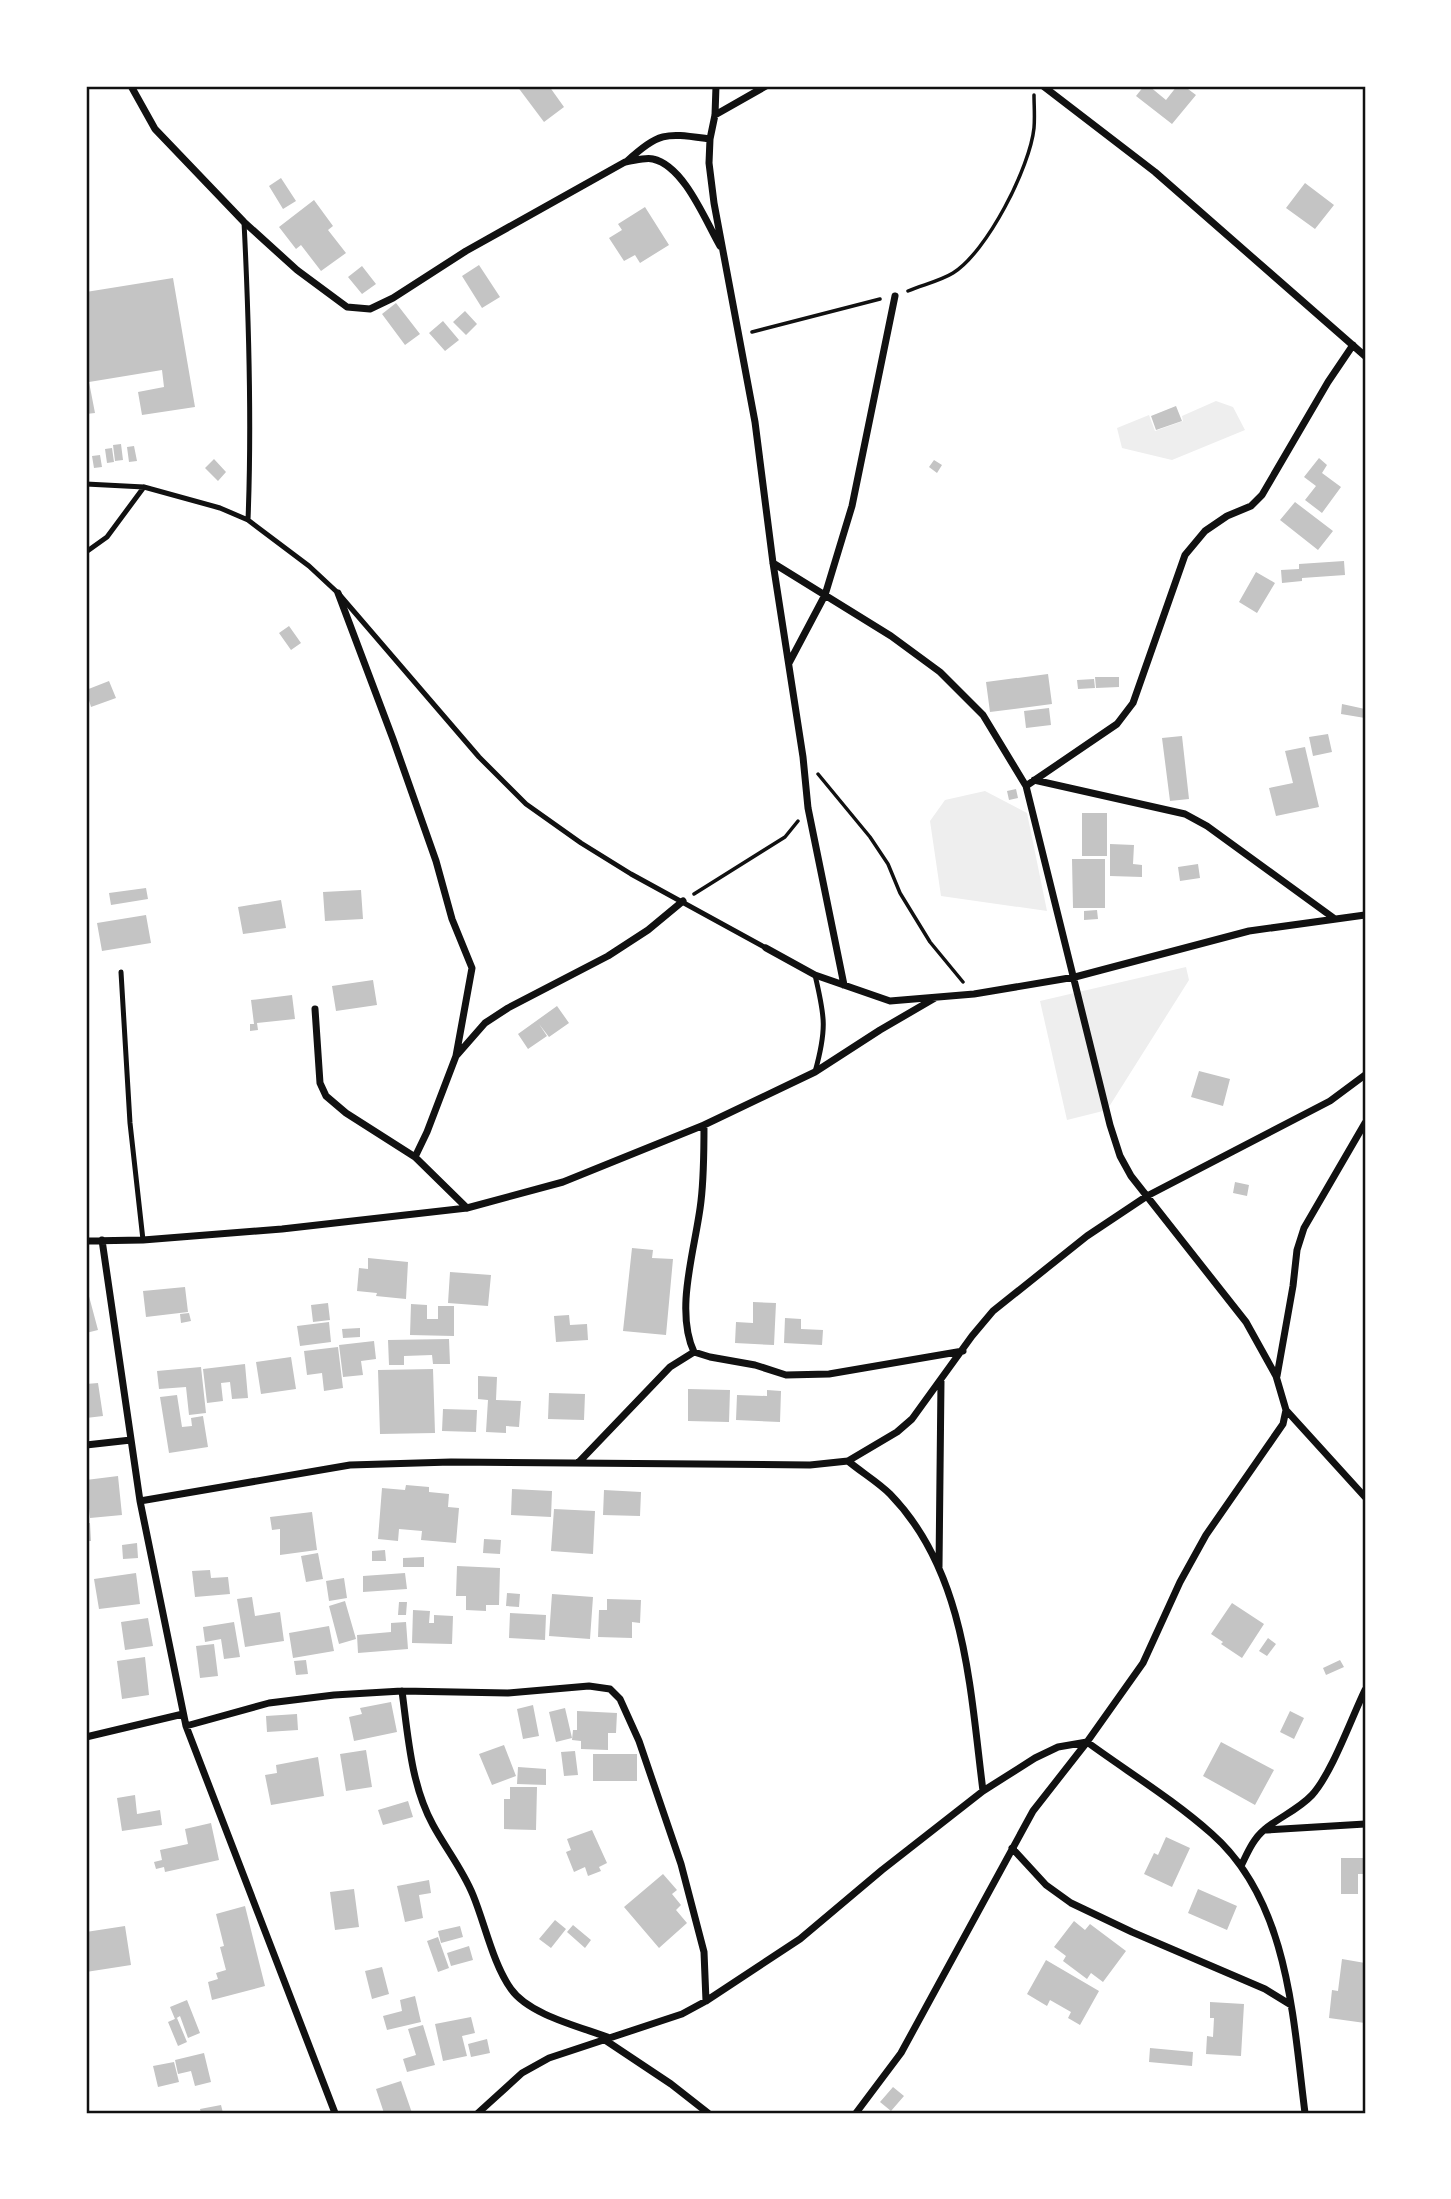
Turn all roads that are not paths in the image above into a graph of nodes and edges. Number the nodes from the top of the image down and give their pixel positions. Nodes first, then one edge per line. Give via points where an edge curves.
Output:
1 (131, 86) edge
2 (716, 86) edge
3 (766, 86) edge
4 (1043, 86) edge
5 (715, 115) junction
6 (710, 139) junction
7 (625, 162) junction
8 (244, 222) junction
9 (723, 253) junction
10 (895, 296) road end
11 (1353, 345) junction
12 (1365, 356) edge
13 (86, 484) edge
14 (144, 487) junction
15 (248, 520) junction
16 (86, 552) edge
17 (773, 563) junction
18 (338, 593) junction
19 (825, 595) junction
20 (789, 664) junction
21 (1034, 780) junction
22 (1026, 786) junction
23 (683, 901) junction
24 (1365, 915) edge
25 (1335, 919) junction
26 (766, 948) joint
27 (121, 972) dead end
28 (815, 975) junction
29 (1074, 978) junction
30 (844, 985) junction
31 (935, 998) junction
32 (314, 1009) dead end
33 (456, 1056) junction
34 (815, 1072) junction
35 (1365, 1075) edge
36 (1365, 1124) edge
37 (704, 1125) junction
38 (415, 1157) junction
39 (1147, 1196) junction
40 (467, 1208) junction
41 (102, 1240) junction
42 (143, 1240) junction
43 (86, 1241) edge
44 (963, 1351) junction
45 (694, 1352) junction
46 (1276, 1376) junction
47 (941, 1381) junction
48 (1286, 1410) junction
49 (131, 1440) junction
50 (86, 1445) edge
51 (848, 1461) junction
52 (578, 1463) junction
53 (1365, 1497) edge
54 (140, 1501) junction
55 (939, 1568) junction
56 (1365, 1690) edge
57 (402, 1691) junction
58 (183, 1714) junction
59 (186, 1726) junction
60 (86, 1737) edge
61 (1087, 1742) junction
62 (984, 1791) junction
63 (1365, 1824) edge
64 (1263, 1830) junction
65 (1012, 1848) junction
66 (1241, 1866) junction
67 (706, 2001) junction
68 (1291, 2005) junction
69 (608, 2039) junction
70 (335, 2113) edge
71 (478, 2113) edge
72 (708, 2113) edge
73 (856, 2113) edge
74 (1305, 2113) edge

1 - 8 street via 155,129
2 - 5 street
3 - 5 street
4 - 11 street via 1155,172
5 - 6 street
6 - 7 street via 660,136
6 - 9 street via 709,163
7 - 8 street via 370,309 348,307 327,294
7 - 9 street via 651,158 668,165 681,178
8 - 15 lane via 250,353
9 - 17 street via 755,422
10 - 19 street via 852,506
11 - 12 street
11 - 21 street via 1262,495 1205,531 1185,555 1133,703 1117,724
13 - 14 lane
14 - 15 lane
14 - 16 lane via 107,537
15 - 18 lane
17 - 19 street
17 - 20 street
18 - 23 lane via 479,757 526,804 581,843
18 - 33 street via 472,968
19 - 20 street
19 - 22 street via 940,671 983,715
20 - 30 street via 808,808
21 - 22 street
21 - 25 street via 1185,814
22 - 29 street
23 - 26 lane
23 - 33 street via 608,957 485,1023
24 - 25 street
25 - 29 street via 1249,931
26 - 28 street
27 - 42 lane
28 - 30 street
28 - 34 lane via 824,1012 824,1039
29 - 31 street
29 - 39 street via 1120,1156
30 - 31 street via 890,1001
31 - 34 street
32 - 38 street via 320,1083 326,1096 346,1114
33 - 38 street
34 - 37 street
35 - 39 street via 1330,1101
36 - 46 street via 1304,1228
37 - 40 street via 563,1182
37 - 45 street via 705,1162 685,1312
38 - 40 street
39 - 44 street via 1087,1236 993,1311
39 - 46 street via 1246,1322
40 - 42 street
41 - 42 street
41 - 43 street
41 - 49 street
44 - 45 street via 829,1374 786,1375
44 - 47 street
45 - 52 street via 662,1374
46 - 48 street
47 - 51 street via 912,1419
47 - 55 street
48 - 53 street
48 - 61 street via 1283,1424 1206,1535 1143,1663
49 - 50 street
49 - 54 street
51 - 52 street via 810,1465
51 - 55 street via 889,1494
52 - 54 street via 350,1465
54 - 58 street
55 - 62 street via 957,1616
56 - 64 street via 1324,1779 1298,1808
57 - 59 street via 269,1703
57 - 67 street via 508,1693 589,1686 616,1694 639,1741 692,1901 704,1952
57 - 69 street via 419,1790 432,1824 467,1878 511,1990 532,2009
58 - 59 street
58 - 60 street
59 - 70 street
61 - 62 street via 1058,1747
61 - 65 street via 1033,1811
61 - 66 street via 1213,1835
62 - 67 street via 800,1939
63 - 64 street
64 - 66 street
65 - 68 street via 1046,1885 1071,1903 1265,1989
65 - 73 street via 901,2053
66 - 68 street via 1268,1919
67 - 69 street
68 - 74 street
69 - 71 street via 549,2058 522,2073
69 - 72 street

